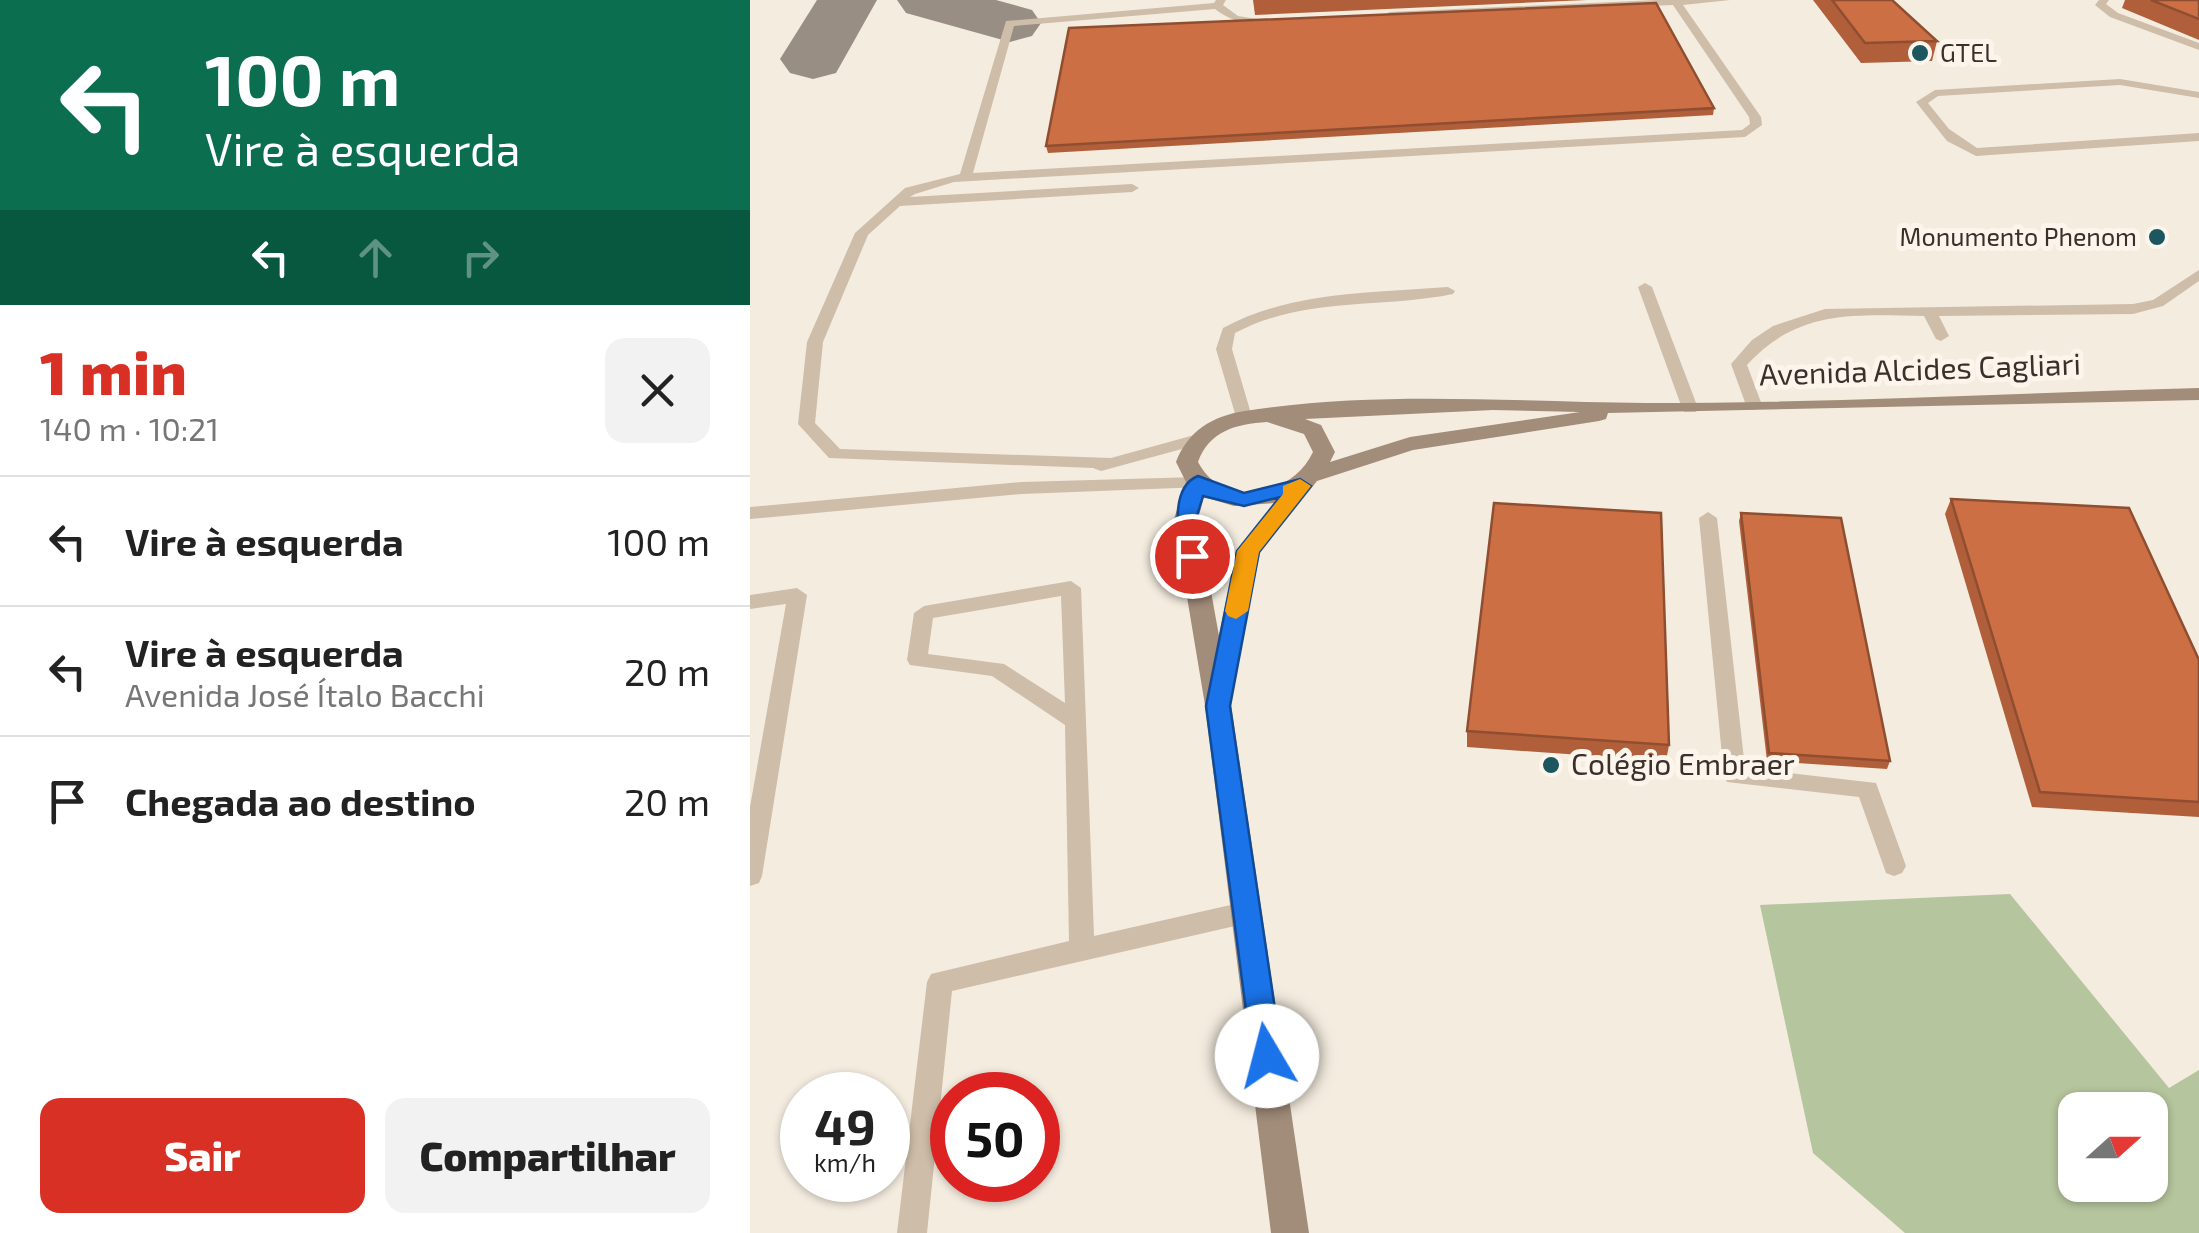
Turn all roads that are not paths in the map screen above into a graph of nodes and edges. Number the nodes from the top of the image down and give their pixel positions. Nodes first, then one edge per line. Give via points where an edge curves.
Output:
1 (1724, 0) edge
2 (2104, 0) edge
3 (1675, 1) edge
4 (1219, 3) edge
5 (1383, 15) edge
6 (1286, 20) edge
7 (2199, 47) edge
8 (2199, 96) edge
9 (2199, 137) edge
10 (964, 177) junction
11 (1132, 188) dead end
12 (896, 202) junction
13 (2199, 274) edge
14 (1645, 287) dead end
15 (1448, 291) dead end
16 (1929, 312) junction
17 (1941, 336) dead end
18 (2199, 394) edge
19 (1754, 405) junction
20 (1643, 408) junction
21 (1690, 408) junction
22 (1244, 417) junction
23 (1198, 440) junction
24 (1112, 463) junction
25 (1307, 481) junction
26 (1198, 483) junction
27 (1022, 488) junction
28 (750, 513) edge
29 (1708, 518) dead end
30 (750, 602) edge
31 (1218, 706) junction
32 (1076, 721) junction
33 (1894, 866) dead end
34 (750, 876) edge
35 (1248, 912) junction
36 (1082, 948) junction
37 (912, 1233) edge
38 (1290, 1233) edge

1 - 3 lane
2 - 7 lane via 2100,5 2114,15
3 - 5 lane
3 - 10 lane via 1756,117 1745,133
4 - 6 lane via 1236,20
4 - 10 lane via 1010,23
8 - 9 lane via 2120,82 1936,93 1922,102 1934,122 1976,152
10 - 12 lane via 938,180
11 - 12 lane
12 - 24 lane via 862,233 815,342 806,424 835,454
13 - 16 lane via 2158,303 2133,309
14 - 21 lane
15 - 22 lane via 1284,308 1248,318 1228,331 1224,350
16 - 17 lane
16 - 19 lane via 1846,311 1788,323 1739,364
18 - 19 main road, Avenida Alcides Cagliari
19 - 21 main road, Avenida Alcides Cagliari
20 - 21 main road, Avenida Alcides Cagliari
20 - 22 main road, Avenida Alcides Cagliari via 1445,402
20 - 25 main road, Avenida Alcides Cagliari via 1423,441
22 - 23 main road
22 - 25 main road via 1283,416 1313,430 1324,452
23 - 24 lane
23 - 26 main road via 1187,462
24 - 27 lane
25 - 26 main road via 1244,499
25 - 31 main road via 1248,551
26 - 27 lane
26 - 31 main road via 1186,519
27 - 28 lane
29 - 33 lane via 1736,776 1868,789
30 - 34 lane via 797,594
31 - 35 main road
32 - 32 lane via 1071,588 924,613 918,660 998,669
32 - 36 lane
35 - 36 lane
35 - 38 main road
36 - 37 lane via 940,982

